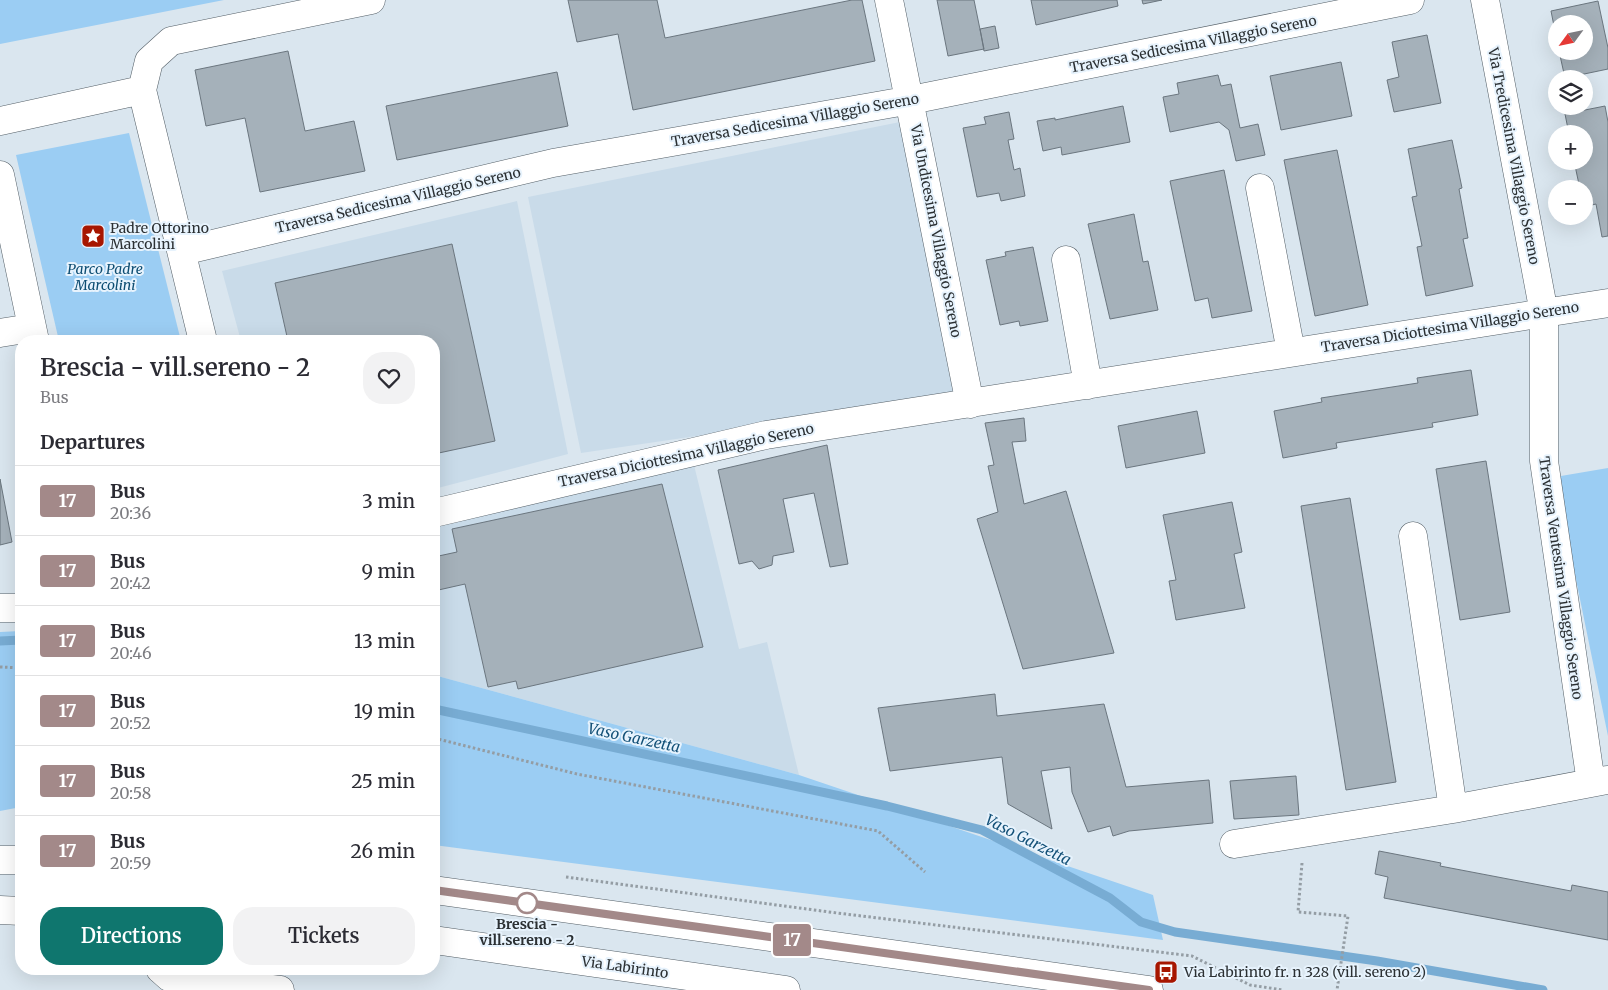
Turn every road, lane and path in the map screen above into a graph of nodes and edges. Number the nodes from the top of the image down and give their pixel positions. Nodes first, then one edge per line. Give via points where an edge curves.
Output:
1 (371, 0) edge
2 (889, 0) edge
3 (1410, 0) edge
4 (1485, 0) edge
5 (142, 90) junction
6 (911, 100) junction
7 (0, 121) edge
8 (0, 175) edge
9 (1260, 188) dead end
10 (183, 251) junction
11 (1066, 260) dead end
12 (1608, 303) edge
13 (1544, 312) junction
14 (0, 333) edge
15 (33, 334) edge
16 (202, 335) edge
17 (1291, 352) junction
18 (1088, 385) junction
19 (970, 404) junction
20 (440, 511) edge
21 (1413, 536) dead end
22 (0, 608) edge
23 (15, 608) edge
24 (0, 667) edge
25 (15, 668) edge
26 (440, 740) edge
27 (1599, 782) edge
28 (1453, 809) junction
29 (1306, 832) junction
30 (1234, 844) dead end
31 (925, 872) dead end
32 (563, 876) dead end
33 (440, 891) edge
34 (0, 910) edge
35 (15, 911) edge
36 (440, 941) edge
37 (167, 975) edge
38 (280, 990) edge
39 (786, 990) edge
40 (1149, 990) edge
41 (1283, 990) edge
42 (1337, 990) edge

1 - 5 street via 171,41 149,61
2 - 6 street, Via Undicesima Villaggio Sereno
3 - 6 street, Traversa Sedicesima Villaggio Sereno
4 - 13 street, Via Tredicesima Villaggio Sereno
5 - 7 street
5 - 10 street
6 - 10 street, Traversa Sedicesima Villaggio Sereno via 553,163
6 - 19 street, Via Undicesima Villaggio Sereno
8 - 15 street
9 - 17 street
10 - 16 street
11 - 18 street
12 - 13 street, Traversa Diciottesima Villaggio Sereno
13 - 17 street, Traversa Diciottesima Villaggio Sereno
13 - 27 street, Traversa Ventesima Villaggio Sereno via 1544,461
14 - 15 street
17 - 18 street, Traversa Diciottesima Villaggio Sereno
18 - 19 street, Traversa Diciottesima Villaggio Sereno
19 - 20 street, Traversa Diciottesima Villaggio Sereno via 766,435
21 - 28 street
22 - 23 street
24 - 25 path
26 - 31 path via 577,774 878,831
27 - 28 street, Traversa Ventesima Villaggio Sereno
28 - 29 street, Traversa Ventesima Villaggio Sereno
29 - 30 street, Traversa Ventesima Villaggio Sereno
29 - 42 path via 1298,912 1348,916
32 - 41 path via 1192,956 1250,985
33 - 40 street
34 - 35 street
36 - 39 street, Via Labirinto
37 - 38 street

